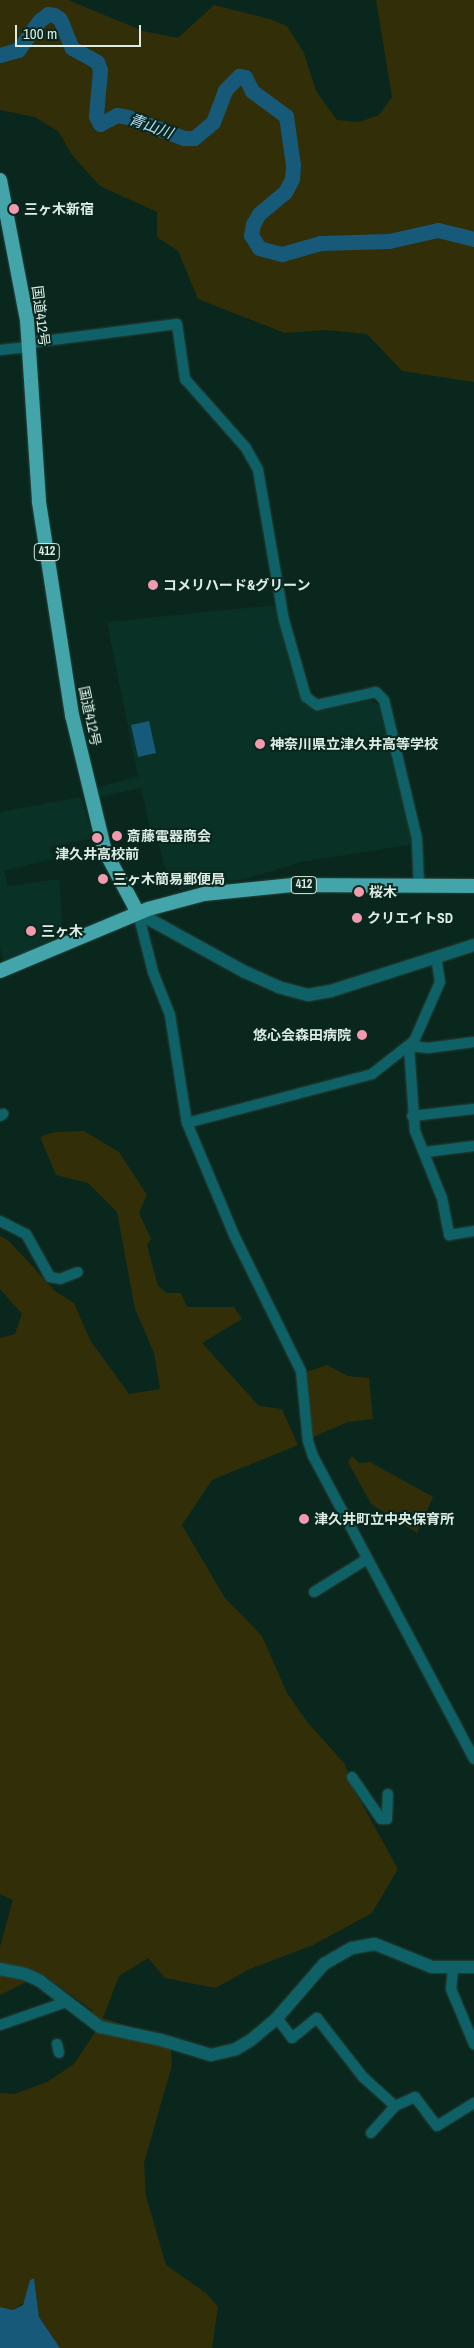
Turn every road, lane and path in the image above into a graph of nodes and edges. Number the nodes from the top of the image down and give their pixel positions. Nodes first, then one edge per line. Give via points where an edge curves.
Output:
1 (0, 180) edge
2 (29, 345) junction
3 (0, 350) edge
4 (419, 886) junction
5 (474, 886) edge
6 (138, 914) junction
7 (474, 945) edge
8 (436, 957) junction
9 (0, 971) edge
10 (474, 1042) edge
11 (409, 1046) junction
12 (474, 1109) edge
13 (412, 1116) junction
14 (187, 1123) junction
15 (474, 1146) edge
16 (426, 1152) junction
17 (0, 1221) edge
18 (474, 1231) edge
19 (78, 1272) dead end
20 (367, 1559) junction
21 (314, 1592) dead end
22 (474, 1759) edge
23 (352, 1777) dead end
24 (388, 1794) dead end
25 (474, 1967) edge
26 (453, 1968) junction
27 (0, 1969) edge
28 (66, 2002) junction
29 (277, 2018) junction
30 (0, 2025) edge
31 (474, 2044) edge
32 (474, 2103) edge
33 (395, 2106) junction
34 (371, 2133) dead end

1 - 2 highway, 国道412号 / 412
2 - 3 street
2 - 4 street via 177,324 184,379 246,448 258,470 284,620 306,697 317,705 376,692 384,700 418,840
2 - 6 highway, 国道412号 / 412 via 40,502 72,715 100,836
4 - 5 highway, 412
4 - 6 highway, 412 via 242,888 204,894
6 - 8 street via 245,972 299,994 331,992
6 - 9 highway
6 - 14 street via 153,972 171,1021
7 - 8 street
8 - 11 street via 440,982
10 - 11 street via 428,1048
11 - 13 street
11 - 14 street via 367,1076
12 - 13 street
13 - 16 street via 415,1131
14 - 20 street via 234,1235 301,1370 308,1441 313,1456
15 - 16 street
16 - 18 street via 442,1198 448,1235
17 - 19 street via 26,1234 50,1277 60,1279
20 - 21 street
20 - 22 street
23 - 24 street via 381,1819 387,1819
25 - 26 street
26 - 29 street via 419,1963 375,1944 352,1948 324,1964
26 - 31 street via 451,1989
27 - 28 street via 25,1974
28 - 29 street via 100,2027 211,2055 236,2049
28 - 30 street
29 - 33 street via 292,2038 317,2018 363,2076
32 - 33 street via 437,2126 415,2097
33 - 34 street

